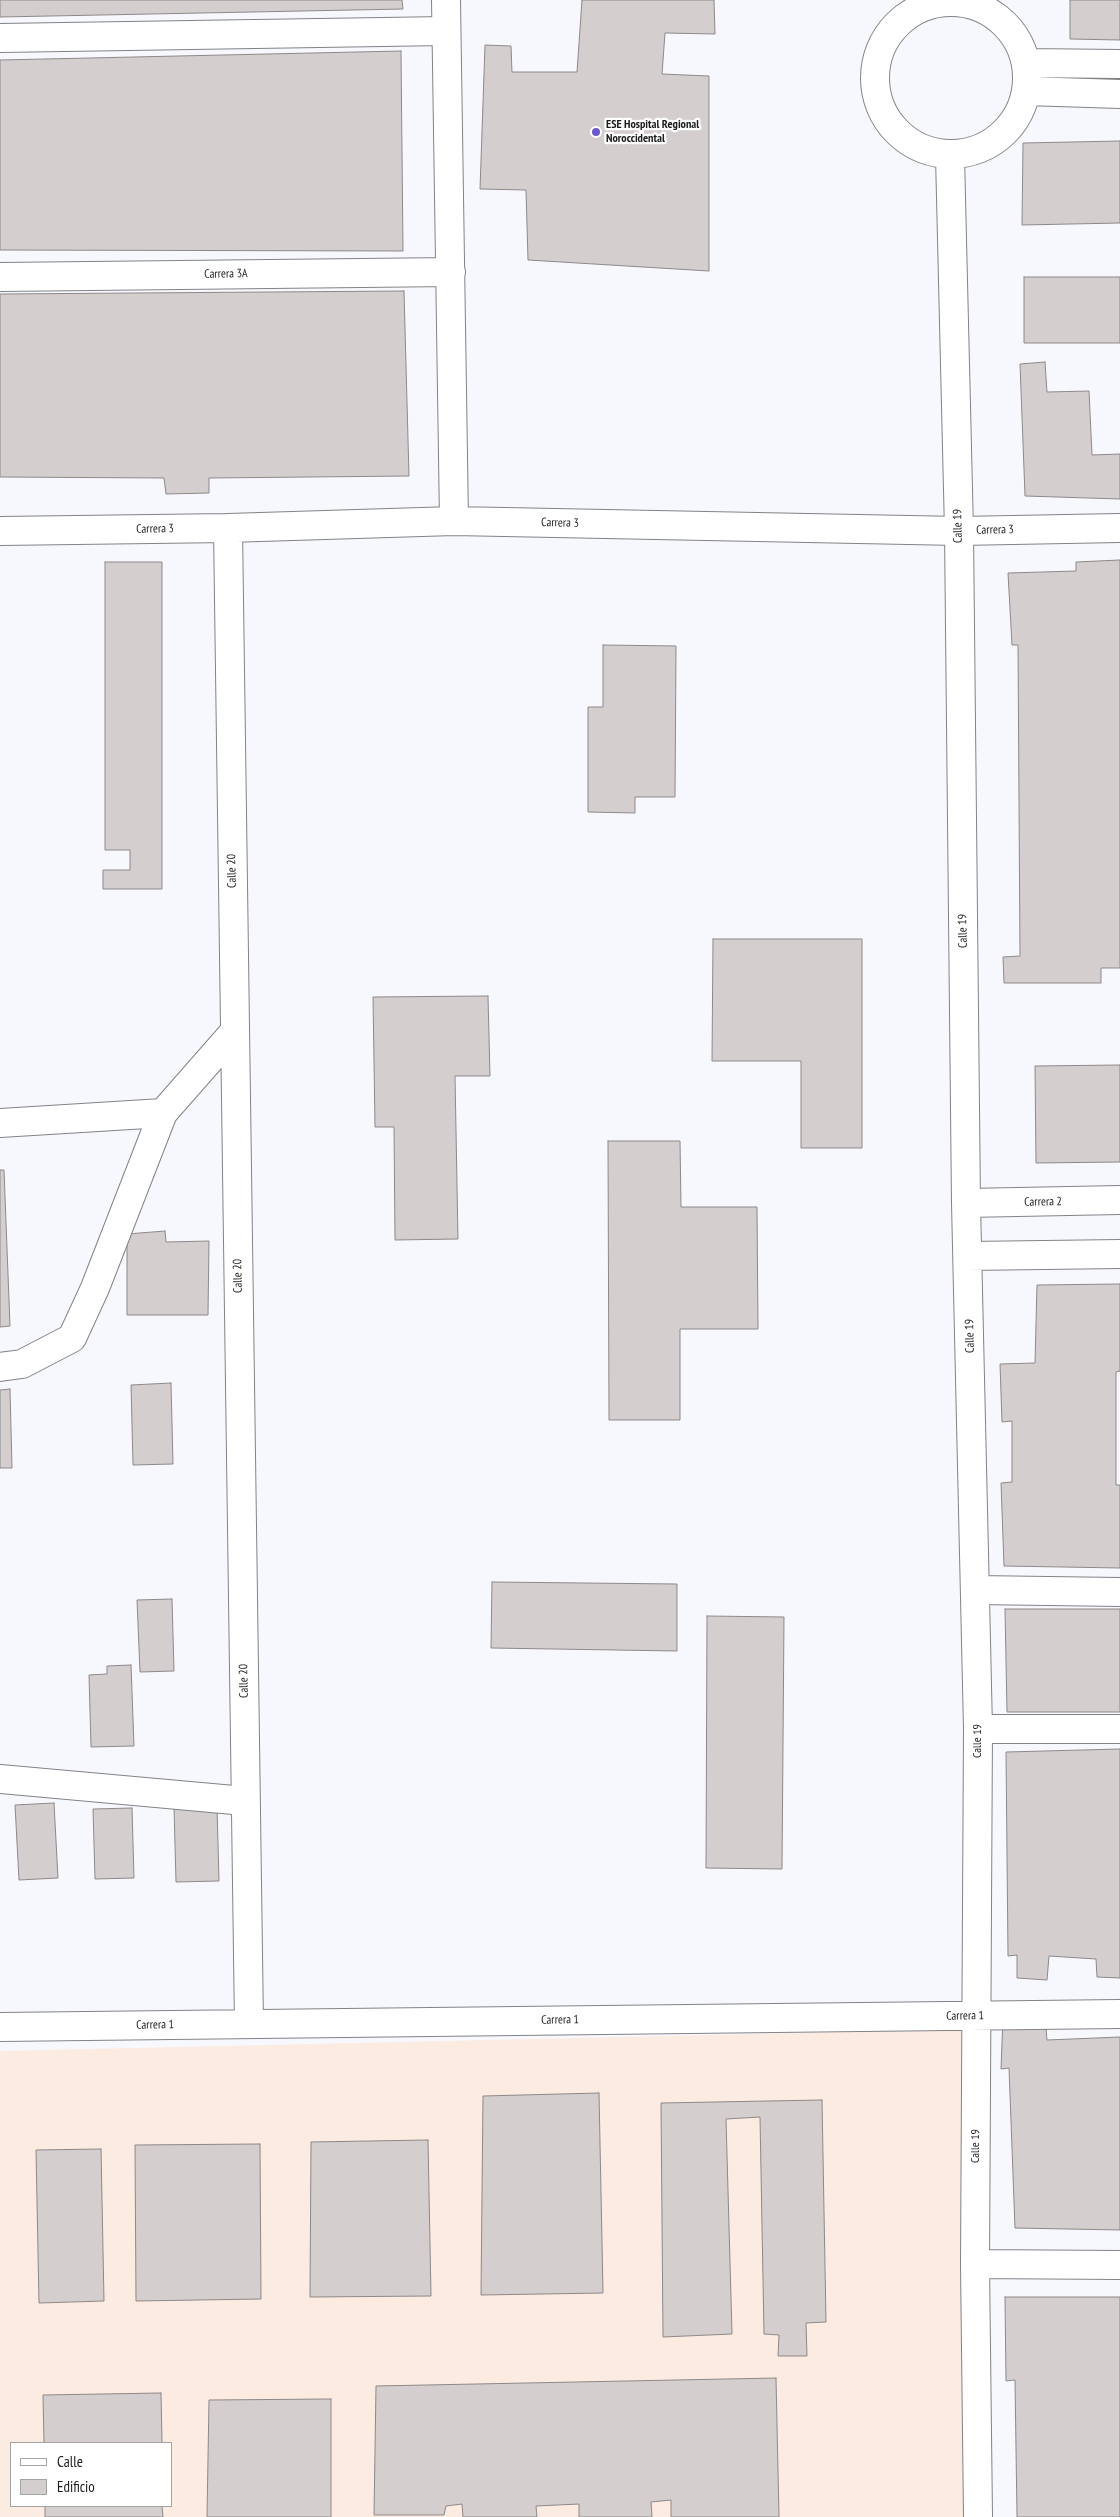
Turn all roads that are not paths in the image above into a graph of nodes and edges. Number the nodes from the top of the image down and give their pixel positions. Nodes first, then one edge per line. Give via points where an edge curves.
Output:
1 (446, 0) edge
2 (965, 1) edge
3 (446, 31) junction
4 (0, 38) edge
5 (1026, 63) junction
6 (1120, 64) edge
7 (1026, 91) junction
8 (1120, 94) edge
9 (950, 156) junction
10 (451, 272) junction
11 (0, 277) edge
12 (454, 521) junction
13 (228, 528) junction
14 (1120, 528) edge
15 (0, 531) edge
16 (958, 531) junction
17 (234, 1031) junction
18 (163, 1113) junction
19 (0, 1123) edge
20 (1120, 1200) edge
21 (966, 1204) junction
22 (1120, 1254) edge
23 (968, 1256) junction
24 (0, 1367) edge
25 (976, 1590) junction
26 (1120, 1592) edge
27 (978, 1729) junction
28 (1120, 1729) edge
29 (0, 1779) edge
30 (245, 1801) junction
31 (1120, 2014) edge
32 (976, 2016) junction
33 (249, 2024) junction
34 (0, 2027) edge
35 (976, 2264) junction
36 (1120, 2265) edge
37 (978, 2517) edge

1 - 3 street
2 - 5 street via 1004,23 1018,42
2 - 9 street via 936,2 910,12 889,31 877,57 874,85 882,112 898,135 922,150
3 - 4 street
3 - 10 street
5 - 6 street
5 - 7 street
7 - 8 street
7 - 9 street via 1017,116 1000,137 976,151
9 - 16 street, Calle 19
10 - 11 street, Carrera 3A
10 - 12 street
12 - 13 street, Carrera 3
12 - 16 street, Carrera 3
13 - 15 street, Carrera 3
13 - 17 street, Calle 20
14 - 16 street, Carrera 3
16 - 21 street, Calle 19
17 - 18 street
17 - 30 street, Calle 20
18 - 19 street
18 - 24 street via 95,1288 72,1338 22,1364
20 - 21 street, Carrera 2
21 - 23 street, Calle 19
22 - 23 street
23 - 25 street, Calle 19
25 - 26 street
25 - 27 street, Calle 19
27 - 28 street
27 - 32 street, Calle 19
29 - 30 street
30 - 33 street, Calle 20
31 - 32 street, Carrera 1
32 - 33 street, Carrera 1
32 - 35 street, Calle 19
33 - 34 street, Carrera 1
35 - 36 street
35 - 37 street, Calle 19

